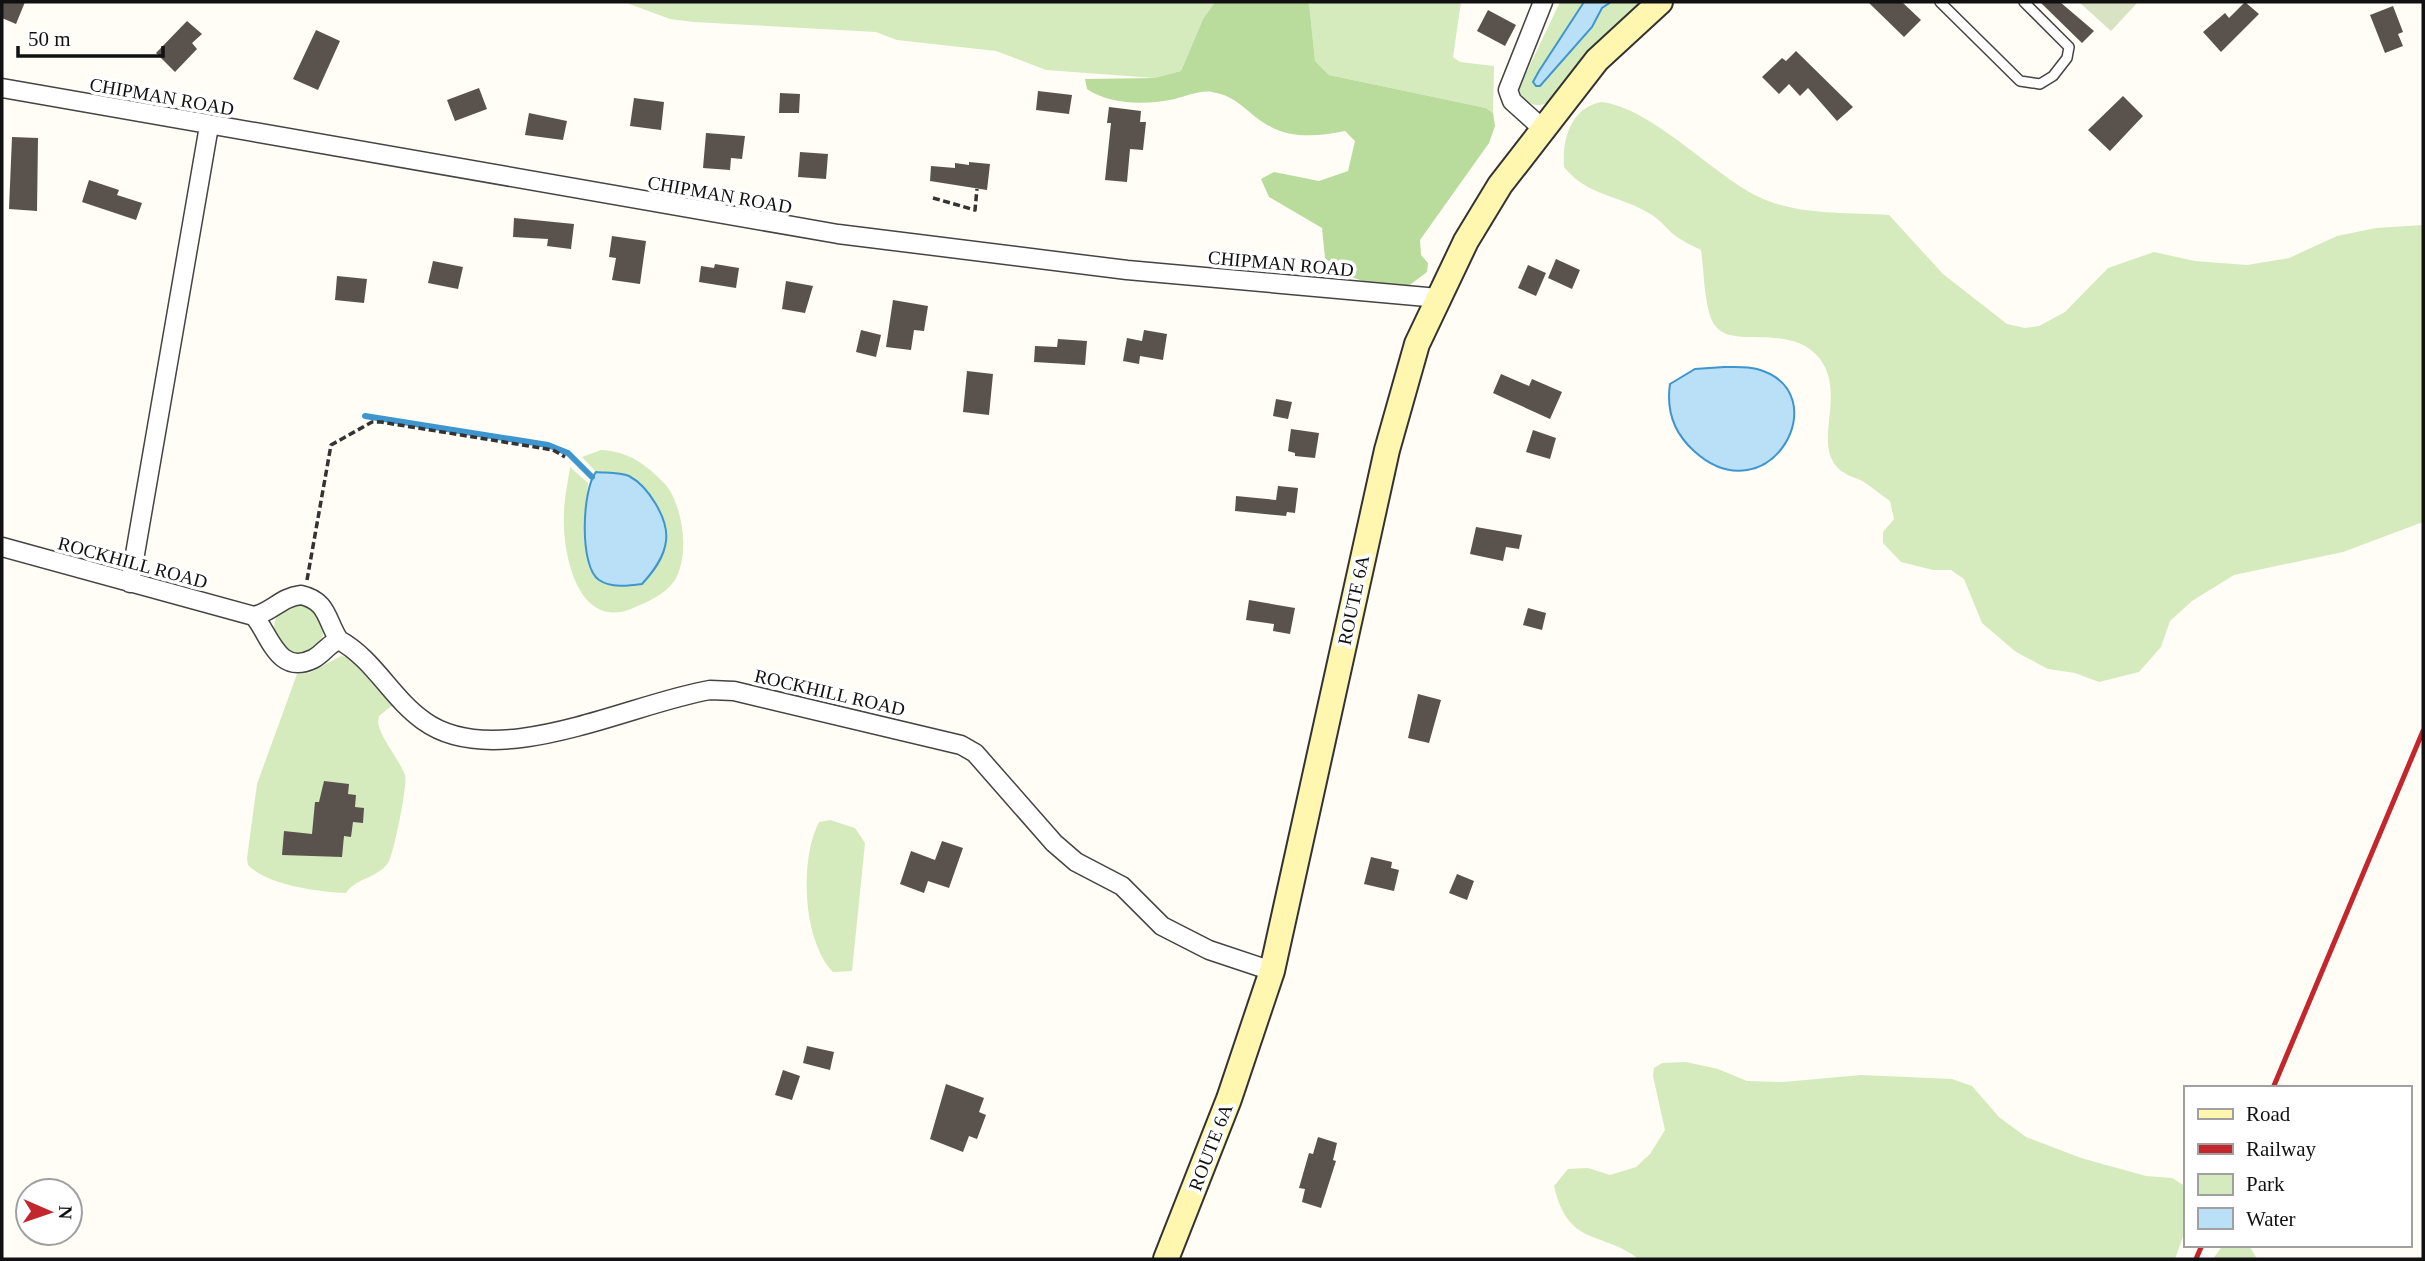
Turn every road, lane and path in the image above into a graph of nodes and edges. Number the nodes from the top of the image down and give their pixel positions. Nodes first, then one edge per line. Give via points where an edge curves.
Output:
1 (1544, 2) edge
2 (1660, 2) edge
3 (1940, 2) edge
4 (2024, 2) edge
5 (2, 89) edge
6 (209, 126) junction
7 (1543, 129) junction
8 (977, 189) dead end
9 (933, 198) dead end
10 (1438, 298) junction
11 (565, 457) dead end
12 (2, 547) edge
13 (130, 583) junction
14 (305, 596) junction
15 (254, 616) junction
16 (339, 640) junction
17 (1272, 971) junction
18 (1166, 1259) edge

1 - 7 street via 1508,90 1512,101
2 - 7 main road, ROUTE 6A via 1597,60
3 - 4 lane via 2020,81 2040,84 2053,76 2067,58 2069,47
5 - 6 street, CHIPMAN ROAD
6 - 10 street, CHIPMAN ROAD via 838,234 1127,270
6 - 13 street
7 - 10 main road, ROUTE 6A via 1500,185
8 - 9 path via 975,210
10 - 17 main road, ROUTE 6A via 1417,344 1387,450
11 - 14 path via 552,450 380,422 335,441
12 - 13 street, ROCKHILL ROAD
13 - 15 street, ROCKHILL ROAD
14 - 15 street via 290,596 266,614
14 - 16 street, ROCKHILL ROAD via 326,609
15 - 16 street via 271,647 294,662 313,659
16 - 17 street, ROCKHILL ROAD via 354,649 424,722 472,740 531,737 710,690 734,691 961,745 975,753 1054,843 1076,862 1122,886 1162,926 1209,950
17 - 18 main road, ROUTE 6A

